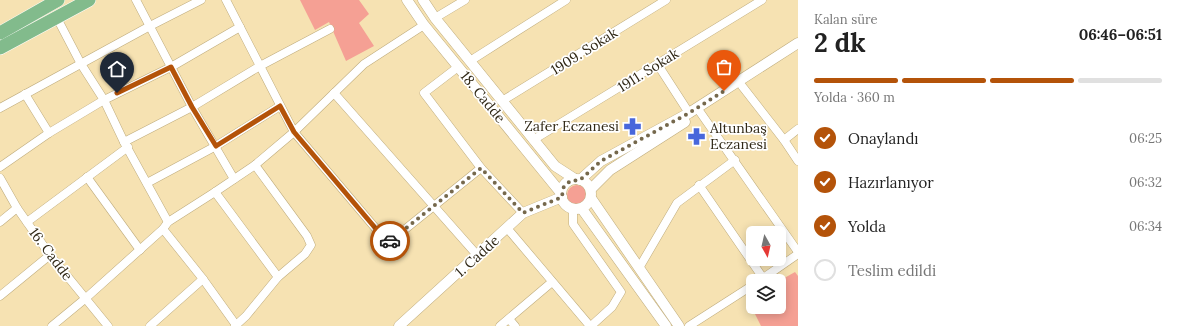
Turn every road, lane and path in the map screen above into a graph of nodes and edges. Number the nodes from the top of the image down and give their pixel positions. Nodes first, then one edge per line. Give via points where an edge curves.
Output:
1 (58, 0) edge
2 (89, 0) edge
3 (136, 0) edge
4 (201, 0) edge
5 (226, 0) edge
6 (407, 0) edge
7 (423, 0) edge
8 (465, 0) edge
9 (566, 0) edge
10 (666, 0) edge
11 (762, 0) edge
12 (58, 18) junction
13 (435, 18) junction
14 (424, 24) junction
15 (150, 26) junction
16 (240, 27) junction
17 (330, 29) dead end
18 (0, 33) edge
19 (798, 43) edge
20 (0, 48) edge
21 (798, 51) edge
22 (470, 61) junction
23 (81, 64) junction
24 (658, 65) junction
25 (260, 66) junction
26 (171, 67) junction
27 (458, 67) junction
28 (742, 86) junction
29 (334, 92) junction
30 (25, 94) junction
31 (104, 100) junction
32 (502, 102) junction
33 (280, 106) junction
34 (192, 107) junction
35 (0, 108) edge
36 (700, 112) junction
37 (689, 113) junction
38 (798, 129) edge
39 (294, 132) junction
40 (49, 133) junction
41 (534, 140) junction
42 (784, 140) junction
43 (126, 145) junction
44 (216, 146) junction
45 (735, 160) junction
46 (798, 161) edge
47 (255, 165) junction
48 (0, 167) edge
49 (481, 168) junction
50 (87, 177) junction
51 (0, 178) edge
52 (234, 179) junction
53 (577, 179) junction
54 (147, 183) junction
55 (699, 186) junction
56 (215, 192) junction
57 (591, 194) junction
58 (561, 195) junction
59 (434, 206) junction
60 (17, 208) junction
61 (577, 209) junction
62 (523, 213) junction
63 (0, 222) edge
64 (27, 222) junction
65 (168, 222) junction
66 (507, 228) junction
67 (163, 229) junction
68 (140, 250) junction
69 (798, 253) edge
70 (50, 255) junction
71 (477, 255) junction
72 (639, 268) junction
73 (757, 274) edge
74 (769, 274) edge
75 (278, 277) junction
76 (204, 279) junction
77 (552, 282) junction
78 (746, 289) edge
79 (0, 296) edge
80 (86, 298) junction
81 (509, 319) junction
82 (235, 325) edge
83 (52, 326) edge
84 (108, 326) edge
85 (150, 326) edge
86 (399, 326) edge
87 (500, 326) edge
88 (515, 326) edge
89 (591, 326) edge
90 (666, 326) edge
91 (679, 326) edge
92 (689, 326) edge

1 - 18 highway
2 - 12 highway
3 - 15 street
4 - 15 street
5 - 16 street
6 - 14 street, 18. Cadde
7 - 13 street, 18. Cadde
8 - 13 street
9 - 22 street
10 - 32 street, 1909. Sokak
11 - 24 street, 1911. Sokak
12 - 20 highway
12 - 23 street
13 - 22 street, 18. Cadde
14 - 27 street, 18. Cadde
14 - 29 street via 364,64
15 - 23 street
15 - 26 street
16 - 25 street
16 - 26 street
17 - 25 street
19 - 37 street
21 - 28 street
22 - 32 street, 18. Cadde
23 - 30 street
23 - 31 street
24 - 37 street
24 - 41 street, 1911. Sokak
25 - 33 street
25 - 34 street
26 - 31 street
26 - 34 street
27 - 49 street via 424,93
27 - 58 street, 18. Cadde
28 - 36 street
28 - 42 street
29 - 39 street
29 - 59 street
30 - 35 street
30 - 40 street
31 - 40 street
31 - 43 street
32 - 41 street, 18. Cadde
33 - 39 street
33 - 44 street
34 - 43 street
34 - 44 street
36 - 45 street
36 - 57 street via 610,170
37 - 53 street via 601,161
38 - 42 street
39 - 47 street
39 - 59 street via 388,243
40 - 48 street
41 - 53 street, 18. Cadde via 555,166
42 - 46 street
43 - 50 street
43 - 54 street
44 - 52 street
44 - 54 street
45 - 55 street
45 - 69 street
47 - 52 street
47 - 75 street via 311,245 306,254
49 - 59 street
49 - 62 street
50 - 64 street
50 - 68 street
51 - 60 street, 16. Cadde
52 - 56 street
53 - 57 street via 586,183
53 - 58 street via 566,184
54 - 65 street
55 - 72 street via 677,203
55 - 73 street
56 - 65 street
56 - 75 street
57 - 61 street via 589,203
57 - 72 street
58 - 61 street via 566,205
58 - 62 street, 1. Cadde
59 - 71 street
60 - 63 street
60 - 64 street, 16. Cadde
61 - 89 street via 573,224 621,292 612,307
61 - 90 street
62 - 66 street, 1. Cadde
64 - 70 street, 16. Cadde
65 - 67 street
66 - 71 street, 1. Cadde
66 - 77 street
67 - 68 street
67 - 76 street
68 - 80 street
69 - 74 street
70 - 79 street
70 - 80 street, 16. Cadde
71 - 86 street, 1. Cadde
72 - 91 street
75 - 82 street via 246,316
76 - 82 street
76 - 85 street
77 - 81 street
77 - 89 street
78 - 92 street
80 - 83 street
80 - 84 street, 16. Cadde
81 - 87 street
81 - 88 street

